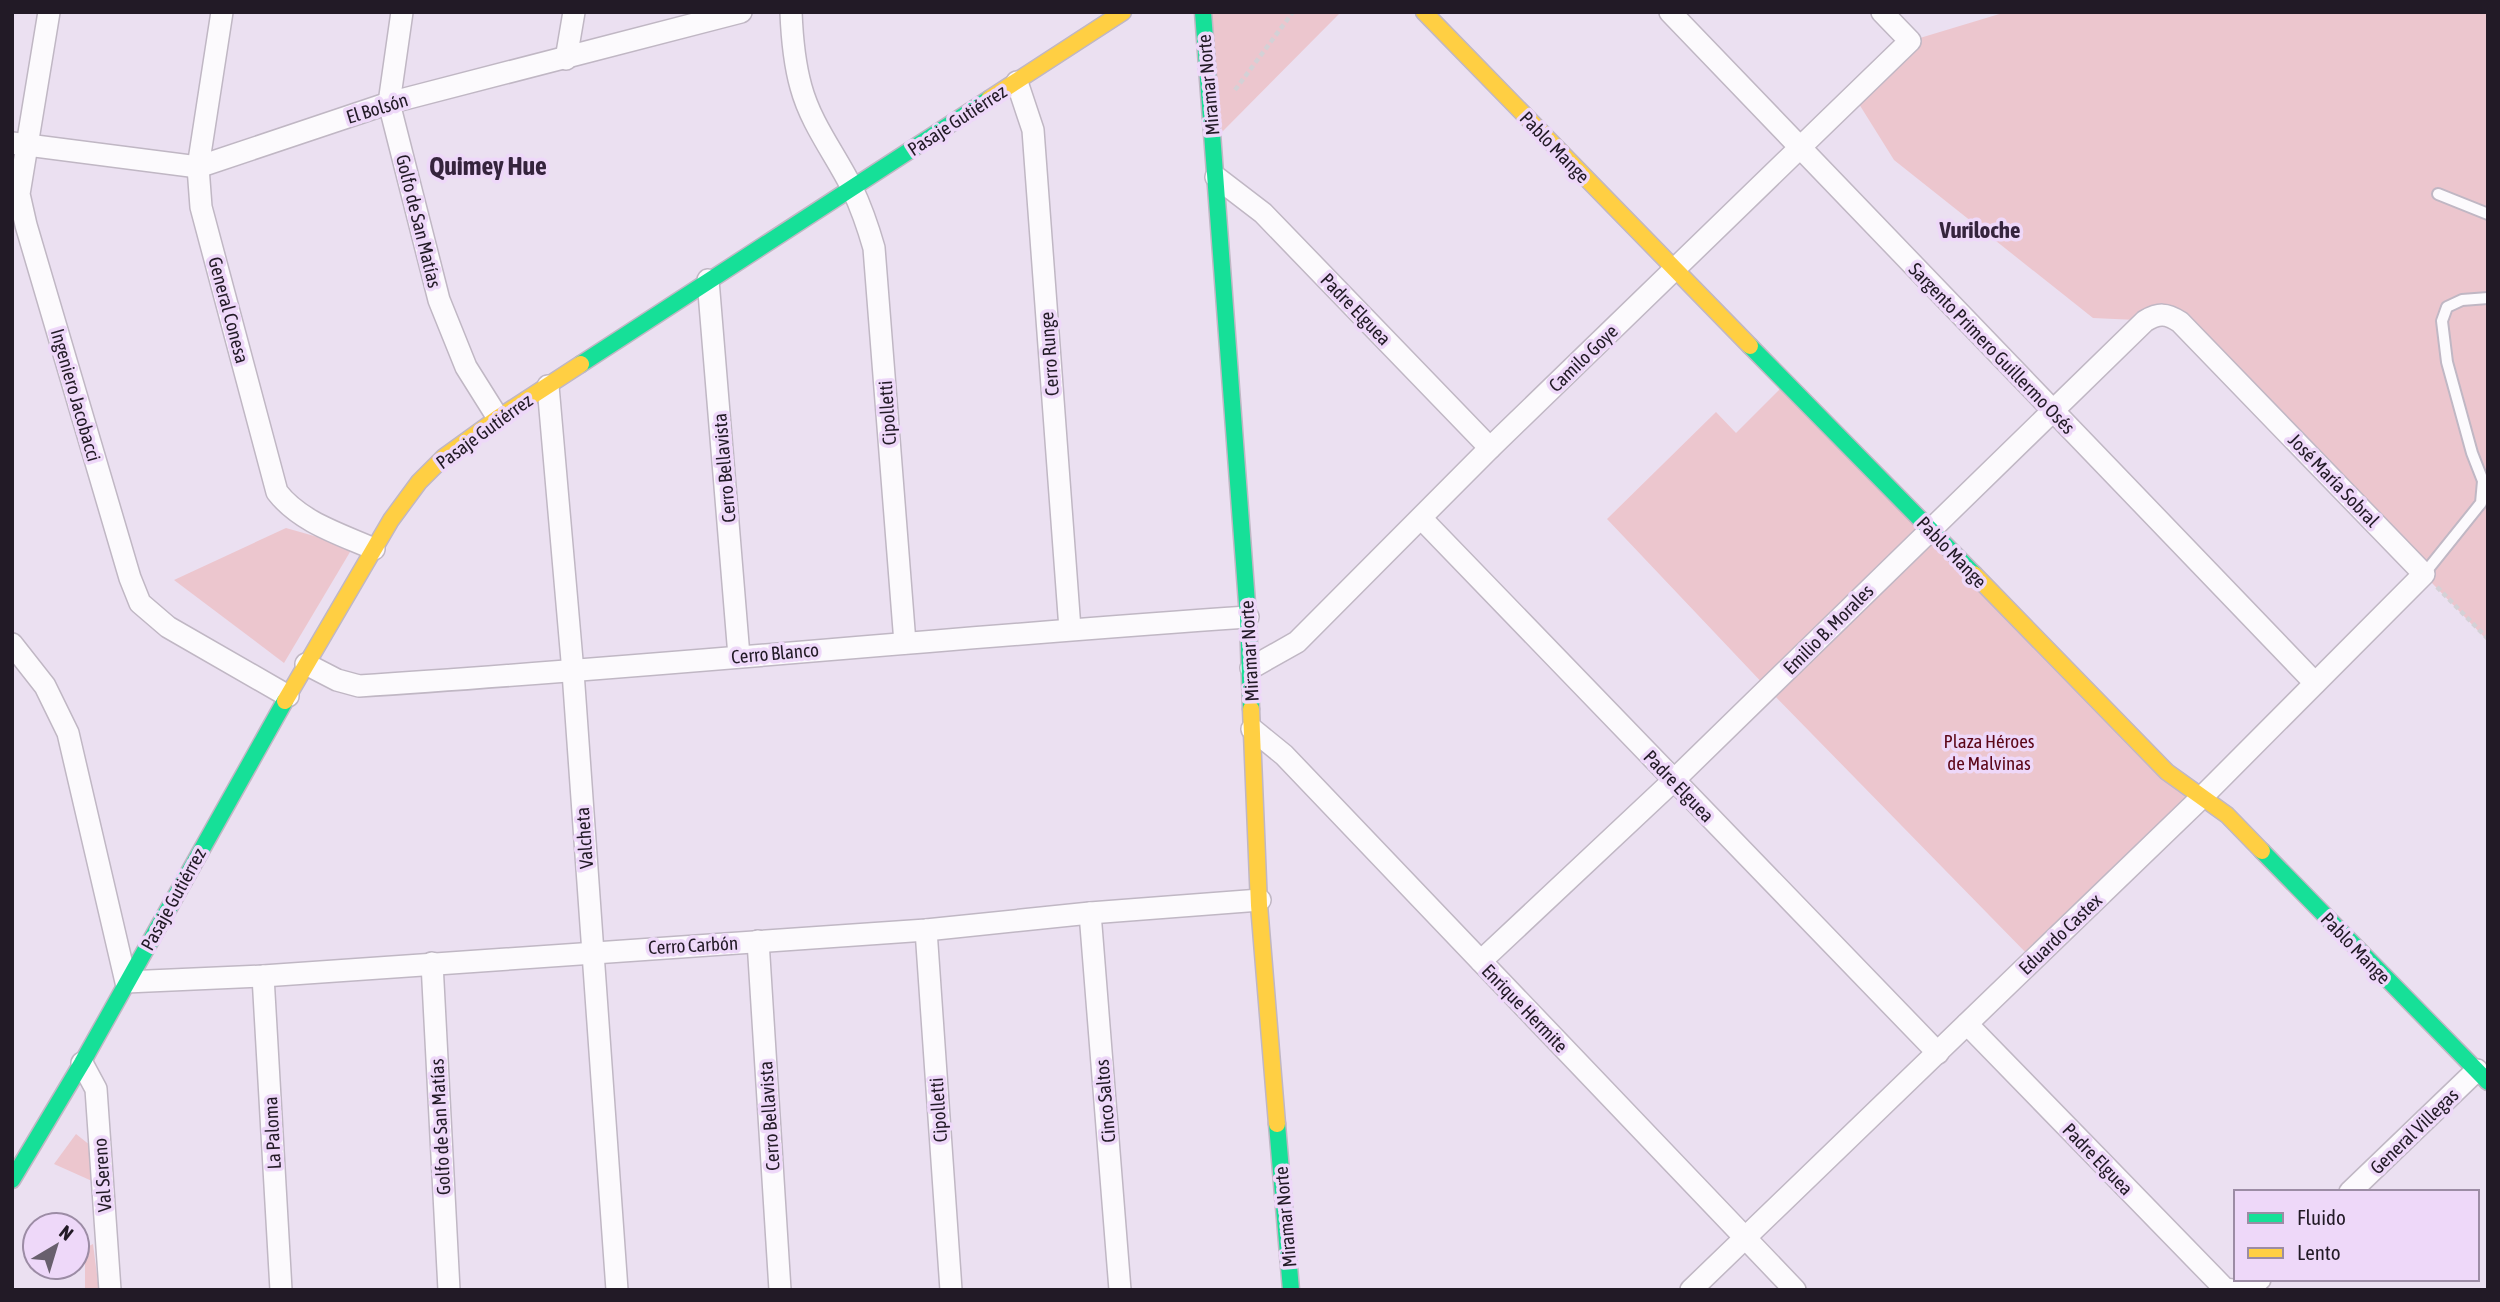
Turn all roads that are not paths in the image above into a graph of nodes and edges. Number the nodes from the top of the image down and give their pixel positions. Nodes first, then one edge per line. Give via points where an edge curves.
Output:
1 (48, 12) edge
2 (222, 12) edge
3 (402, 12) edge
4 (573, 12) edge
5 (741, 12) edge
6 (791, 12) edge
7 (1123, 12) edge
8 (1203, 12) edge
9 (1424, 12) edge
10 (1670, 12) edge
11 (1882, 12) edge
12 (566, 59) junction
13 (1017, 82) junction
14 (389, 103) junction
15 (20, 144) edge
16 (1801, 148) junction
17 (198, 167) junction
18 (1216, 177) junction
19 (852, 187) junction
20 (2438, 194) dead end
21 (2488, 214) edge
22 (1675, 269) junction
23 (708, 280) junction
24 (2488, 298) edge
25 (2180, 322) joint
26 (548, 386) junction
27 (2052, 411) junction
28 (498, 418) junction
29 (1490, 448) junction
30 (1421, 519) junction
31 (1930, 529) junction
32 (374, 549) junction
33 (2424, 574) junction
34 (1248, 618) junction
35 (1070, 629) junction
36 (905, 643) junction
37 (12, 644) edge
38 (739, 656) junction
39 (306, 664) junction
40 (1251, 668) junction
41 (573, 672) junction
42 (2315, 683) junction
43 (288, 696) junction
44 (1252, 729) junction
45 (1674, 780) junction
46 (2201, 798) junction
47 (1260, 900) junction
48 (1090, 913) junction
49 (926, 930) junction
50 (758, 941) junction
51 (592, 951) junction
52 (1480, 961) junction
53 (432, 963) junction
54 (263, 975) junction
55 (126, 982) junction
56 (1967, 1024) junction
57 (1938, 1053) junction
58 (82, 1063) junction
59 (2482, 1076) edge
60 (12, 1180) edge
61 (2352, 1190) edge
62 (1745, 1237) junction
63 (110, 1290) edge
64 (281, 1290) edge
65 (449, 1290) edge
66 (617, 1290) edge
67 (780, 1290) edge
68 (951, 1290) edge
69 (1120, 1290) edge
70 (1292, 1290) edge
71 (1691, 1290) edge
72 (1796, 1290) edge
73 (2232, 1290) edge

1 - 15 street, Ingeniero Jacobacci
2 - 17 street, General Conesa
3 - 14 street, Golfo de San Matías
4 - 12 street
5 - 12 street, El Bolsón
6 - 19 street, Cipolletti via 801,89 821,137
7 - 13 street, Pasaje Gutiérrez
8 - 18 street, Miramar Norte
9 - 22 street, Pablo Mange
10 - 16 street, Sargento Primero Guillermo Osés
11 - 16 street, Camilo Goye via 1910,41
12 - 14 street, El Bolsón
13 - 19 street, Pasaje Gutiérrez
13 - 35 street, Cerro Runge via 1032,130
14 - 17 street, El Bolsón
14 - 28 street, Golfo de San Matías via 439,300 466,367
15 - 17 street, El Bolsón
15 - 43 street, Ingeniero Jacobacci via 19,194 26,225 140,604 168,627
16 - 22 street, Camilo Goye
16 - 27 street, Sargento Primero Guillermo Osés
17 - 32 street, General Conesa via 201,206 277,492 300,515
18 - 29 street, Padre Elguea via 1263,213
18 - 34 street, Miramar Norte
19 - 23 street, Pasaje Gutiérrez
19 - 36 street, Cipolletti via 874,248
20 - 21 lane
22 - 29 street, Camilo Goye
22 - 31 street, Pablo Mange
23 - 26 street, Pasaje Gutiérrez
23 - 38 street, Cerro Bellavista
24 - 33 lane via 2462,300 2447,307 2442,321 2447,362 2483,481 2481,503
25 - 27 street, Emilio B. Morales via 2157,314 2145,321
25 - 33 street, José María Sobral
26 - 28 street, Pasaje Gutiérrez
26 - 41 street, Valcheta
27 - 31 street, Emilio B. Morales
27 - 42 street, Sargento Primero Guillermo Osés
28 - 32 street, Pasaje Gutiérrez via 444,457 419,482
29 - 30 street, Camilo Goye
30 - 40 street, Camilo Goye via 1297,642
30 - 45 street, Padre Elguea
31 - 45 street, Emilio B. Morales
31 - 46 street, Pablo Mange via 2167,772
32 - 39 street, Pasaje Gutiérrez
33 - 42 street, Eduardo Castex
34 - 35 street, Cerro Blanco
34 - 40 street, Miramar Norte
35 - 36 street, Cerro Blanco
36 - 38 street, Cerro Blanco
37 - 55 street via 45,686 68,733
38 - 41 street, Cerro Blanco
39 - 41 street, Cerro Blanco via 359,686
39 - 43 street, Pasaje Gutiérrez
40 - 44 street, Miramar Norte
41 - 51 street, Valcheta
42 - 46 street, Eduardo Castex
43 - 55 street, Pasaje Gutiérrez
44 - 47 street, Miramar Norte
44 - 52 street, Enrique Hermite via 1284,755
45 - 52 street, Emilio B. Morales
45 - 57 street, Padre Elguea
46 - 56 street, Eduardo Castex
46 - 59 street, Pablo Mange via 2227,815
47 - 48 street, Cerro Carbón
47 - 70 street, Miramar Norte
48 - 49 street, Cerro Carbón
48 - 69 street, Cinco Saltos
49 - 50 street, Cerro Carbón
49 - 68 street, Cipolletti
50 - 51 street, Cerro Carbón
50 - 67 street, Cerro Bellavista
51 - 53 street, Cerro Carbón
51 - 66 street, Valcheta
52 - 62 street, Enrique Hermite
53 - 54 street, Cerro Carbón
53 - 65 street, Golfo de San Matías
54 - 55 street, Cerro Carbón
54 - 64 street, La Paloma
55 - 58 street, Pasaje Gutiérrez
56 - 57 street, Eduardo Castex
56 - 73 street, Padre Elguea via 2225,1289
57 - 62 street, Eduardo Castex
58 - 60 street, Pasaje Gutiérrez
58 - 63 street, Val Sereno via 96,1089
59 - 61 street, General Villegas
62 - 71 street, Eduardo Castex
62 - 72 street, Enrique Hermite

